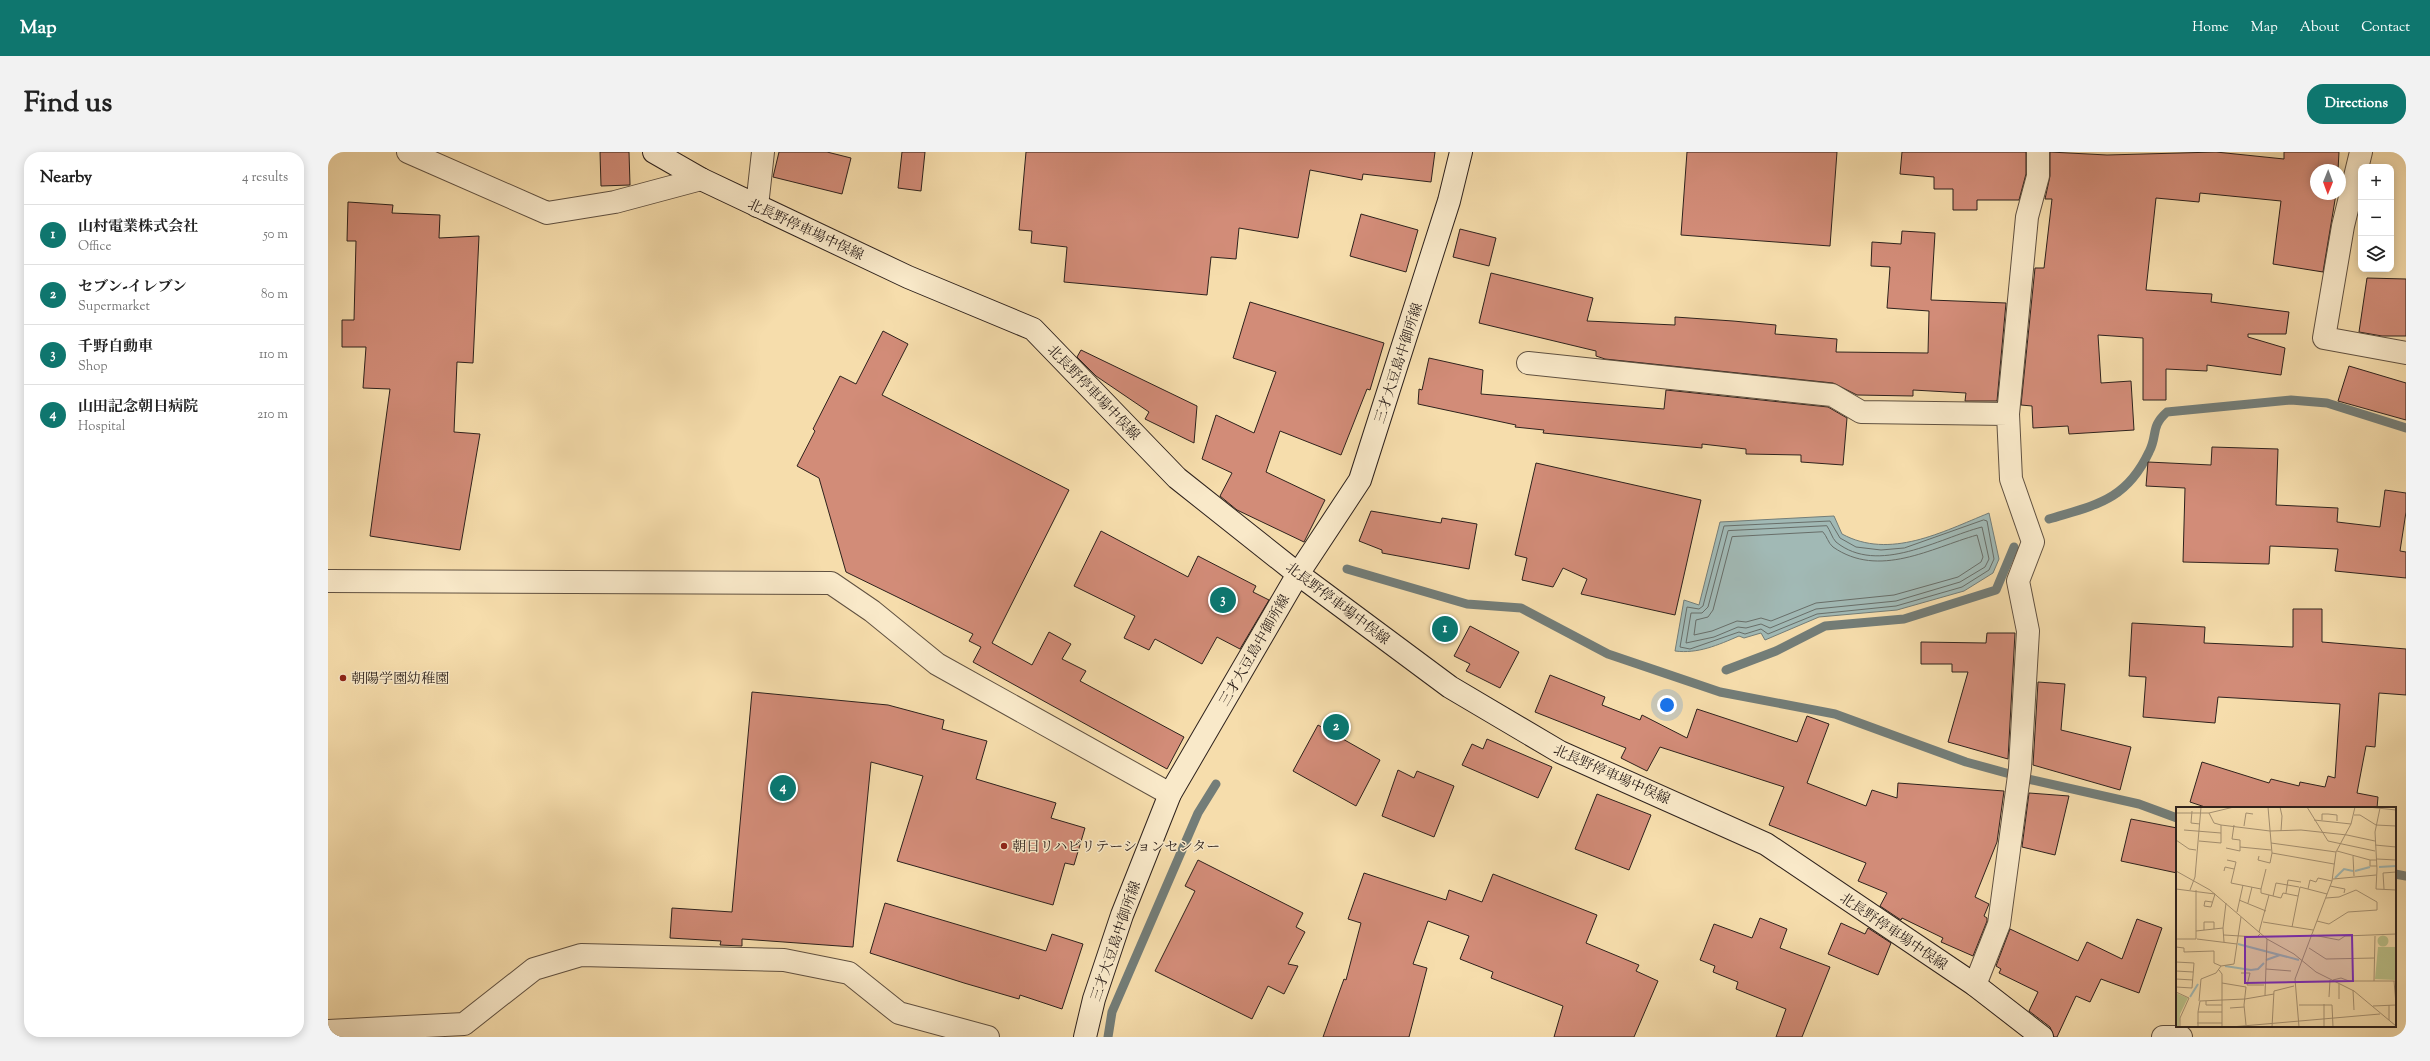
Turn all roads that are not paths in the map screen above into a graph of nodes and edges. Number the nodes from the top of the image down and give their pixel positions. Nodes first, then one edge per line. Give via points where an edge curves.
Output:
1 (408, 152) edge
2 (654, 152) edge
3 (763, 152) edge
4 (1461, 152) edge
5 (2038, 152) edge
6 (2361, 152) edge
7 (701, 179) junction
8 (757, 206) junction
9 (2406, 353) edge
10 (1528, 363) dead end
11 (2008, 414) junction
12 (1298, 574) junction
13 (328, 581) edge
14 (1170, 794) junction
15 (1975, 985) junction
16 (328, 1030) edge
17 (988, 1037) edge
18 (1085, 1037) edge
19 (2042, 1037) edge
20 (2163, 1037) edge
21 (2181, 1037) edge

1 - 7 street via 547,213 615,202
2 - 7 street, 北長野停車場中俣線
3 - 8 street
4 - 12 street, 三才大豆島中御所線 via 1449,201 1360,480
5 - 11 street via 2038,176 2027,217
6 - 9 street via 2343,226 2324,338
7 - 8 street, 北長野停車場中俣線
8 - 12 street, 北長野停車場中俣線 via 908,278 1033,329 1177,478
10 - 11 street via 1832,396 1861,412
11 - 15 street via 2011,479 2033,542 2018,581 2028,632 2019,777 1999,924
12 - 14 street, 三才大豆島中御所線
12 - 15 street, 北長野停車場中俣線 via 1450,687 1560,752 1766,844
13 - 14 street via 831,583 872,611 937,664
14 - 18 street, 三才大豆島中御所線 via 1122,915 1094,999
15 - 19 street, 北長野停車場中俣線
16 - 17 street via 464,1024 534,969 581,955 784,960 849,973 899,1013
20 - 21 street

